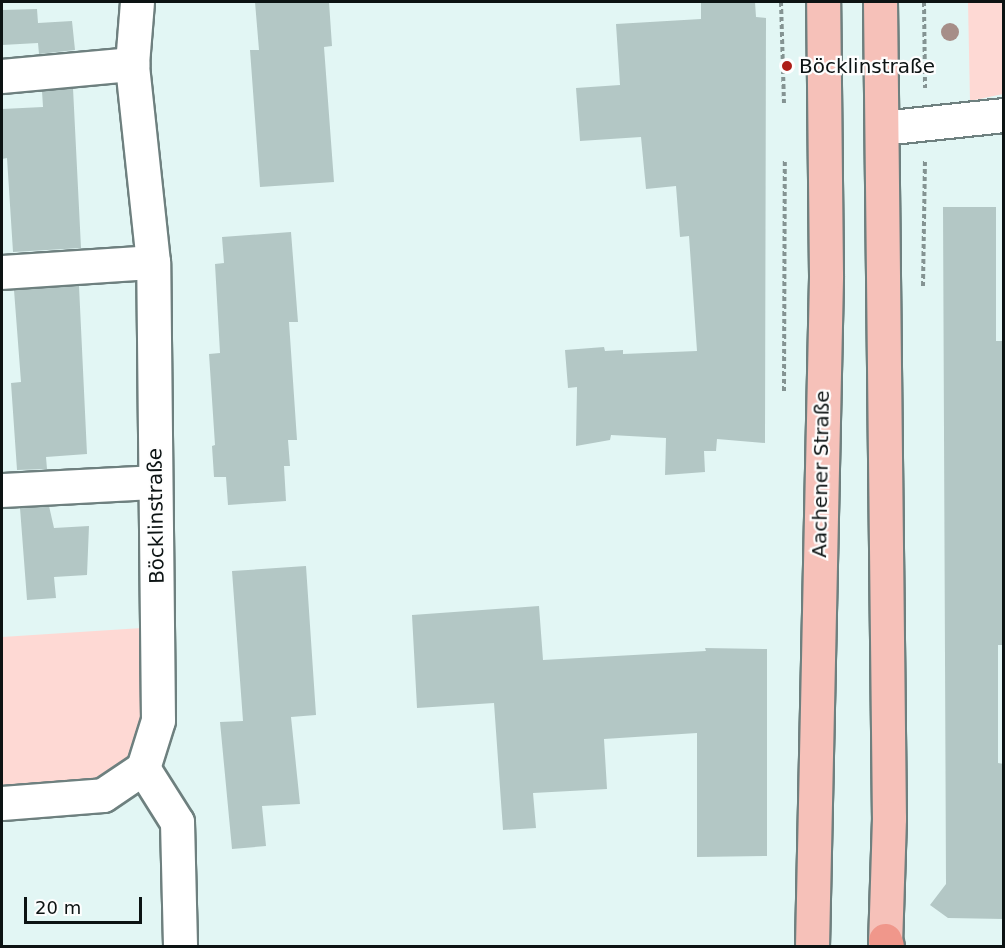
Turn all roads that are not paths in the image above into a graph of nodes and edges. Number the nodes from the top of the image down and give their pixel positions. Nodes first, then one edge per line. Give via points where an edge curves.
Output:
1 (137, 2) edge
2 (823, 2) edge
3 (879, 2) edge
4 (132, 64) junction
5 (2, 76) edge
6 (1004, 115) edge
7 (882, 128) junction
8 (153, 262) junction
9 (2, 272) edge
10 (155, 482) junction
11 (2, 490) edge
12 (143, 768) junction
13 (2, 803) edge
14 (886, 944) edge
15 (180, 946) edge
16 (812, 946) edge

1 - 4 street, Böcklinstraße
2 - 16 main road, Aachener Straße via 826,275
3 - 7 main road
4 - 5 street
4 - 8 street, Böcklinstraße
6 - 7 street
7 - 14 main road via 889,818
8 - 9 street
8 - 10 street, Böcklinstraße
10 - 11 street
10 - 12 street, Böcklinstraße via 158,720
12 - 13 street via 103,795
12 - 15 street via 177,822

